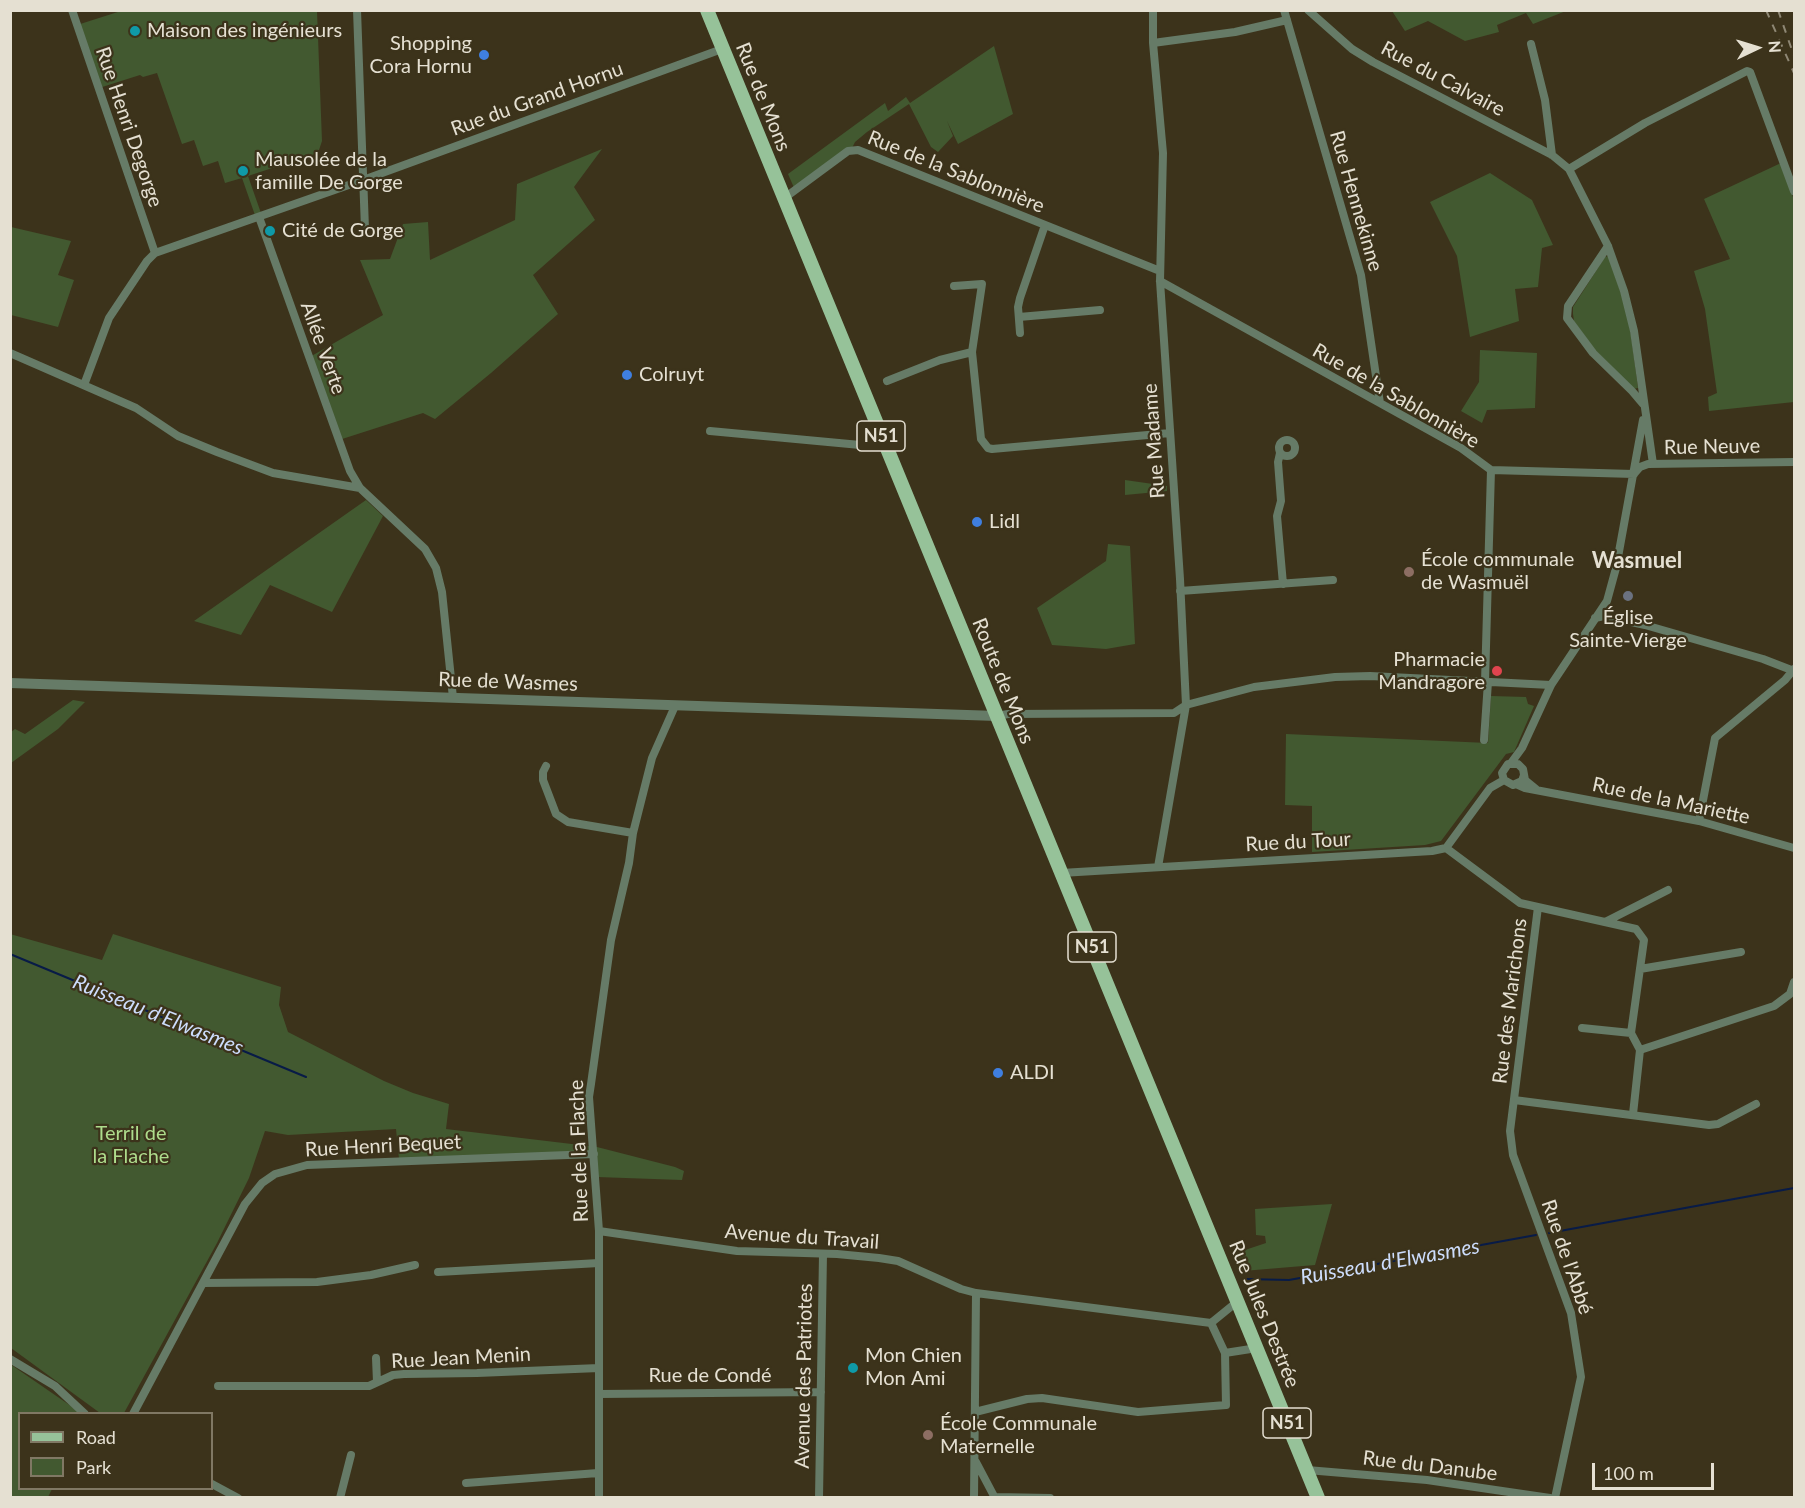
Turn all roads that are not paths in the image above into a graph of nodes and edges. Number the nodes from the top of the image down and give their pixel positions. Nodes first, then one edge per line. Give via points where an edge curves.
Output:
1 (72, 10) edge
2 (357, 10) edge
3 (706, 10) edge
4 (1153, 10) edge
5 (1308, 10) edge
6 (1286, 15) edge
7 (1153, 43) junction
8 (1531, 44) dead end
9 (722, 49) junction
10 (1552, 155) junction
11 (1569, 169) junction
12 (363, 180) junction
13 (1794, 191) edge
14 (783, 199) junction
15 (259, 217) junction
16 (1045, 225) junction
17 (365, 229) dead end
18 (1608, 246) junction
19 (155, 253) junction
20 (1160, 276) junction
21 (954, 286) dead end
22 (1100, 310) dead end
23 (1019, 316) junction
24 (1020, 333) dead end
25 (972, 352) junction
26 (10, 353) edge
27 (887, 381) dead end
28 (84, 385) junction
29 (1380, 403) junction
30 (1643, 405) junction
31 (710, 431) dead end
32 (1170, 433) junction
33 (884, 442) junction
34 (1280, 453) dead end
35 (1794, 462) edge
36 (1653, 464) junction
37 (1491, 470) junction
38 (1634, 474) junction
39 (360, 488) junction
40 (1333, 580) dead end
41 (1283, 584) junction
42 (1180, 591) junction
43 (1595, 618) junction
44 (1794, 670) edge
45 (1487, 682) junction
46 (14, 684) edge
47 (1551, 685) junction
48 (453, 698) junction
49 (1186, 705) junction
50 (675, 706) junction
51 (997, 716) junction
52 (1484, 740) dead end
53 (1516, 764) junction
54 (546, 766) dead end
55 (1503, 770) junction
56 (1524, 774) junction
57 (1504, 780) junction
58 (1516, 784) junction
59 (1490, 788) junction
60 (1539, 791) junction
61 (1699, 821) junction
62 (633, 833) junction
63 (1446, 848) junction
64 (1794, 848) edge
65 (1158, 867) junction
66 (1061, 873) junction
67 (1668, 890) dead end
68 (1538, 907) junction
69 (1604, 922) junction
70 (1741, 952) dead end
71 (1640, 969) junction
72 (1794, 982) edge
73 (1582, 1028) dead end
74 (1631, 1033) junction
75 (1640, 1050) junction
76 (1514, 1100) junction
77 (1756, 1104) dead end
78 (1633, 1114) junction
79 (594, 1154) junction
80 (1187, 1178) joint
81 (599, 1231) junction
82 (823, 1254) junction
83 (599, 1263) junction
84 (415, 1265) dead end
85 (438, 1272) dead end
86 (203, 1283) junction
87 (976, 1293) junction
88 (1238, 1301) junction
89 (1211, 1323) junction
90 (1257, 1348) junction
91 (1225, 1353) junction
92 (376, 1358) dead end
93 (10, 1359) edge
94 (599, 1368) junction
95 (377, 1382) junction
96 (218, 1386) dead end
97 (821, 1392) junction
98 (599, 1394) junction
99 (84, 1412) edge
100 (134, 1412) edge
101 (975, 1412) junction
102 (351, 1455) dead end
103 (974, 1459) junction
104 (1306, 1470) junction
105 (598, 1473) junction
106 (466, 1483) dead end
107 (213, 1484) edge
108 (238, 1497) edge
109 (340, 1497) edge
110 (599, 1497) edge
111 (819, 1497) edge
112 (974, 1497) edge
113 (995, 1497) edge
114 (1050, 1497) edge
115 (1318, 1497) edge
116 (1550, 1497) edge
117 (1555, 1497) edge

1 - 19 street, Rue Henri Degorge
2 - 12 street
3 - 9 main road, Rue de Mons / N51
4 - 7 street, Rue Madame
5 - 10 street, Rue du Calvaire via 1373,62
6 - 7 street via 1234,32
6 - 29 street, Rue Hennekinne via 1361,275
7 - 20 street, Rue Madame via 1163,153
8 - 10 street via 1545,100
9 - 12 street, Rue du Grand Hornu
9 - 14 main road, Rue de Mons / N51
10 - 11 street, Rue du Calvaire
11 - 13 street via 1645,123 1747,70
11 - 18 street
12 - 15 street, Rue du Grand Hornu
12 - 17 street
14 - 16 street, Rue de la Sablonnière via 855,149
14 - 33 main road, Route de Mons / N51
15 - 19 street, Rue du Grand Hornu
15 - 39 street, Allée Verte via 350,471
16 - 20 street, Rue de la Sablonnière
16 - 23 street via 1020,298
18 - 30 street via 1634,331
18 - 30 street via 1569,306 1567,318 1593,353
19 - 28 street via 109,318
20 - 29 street, Rue de la Sablonnière
20 - 32 street, Rue Madame
21 - 25 street via 982,284
22 - 23 street
23 - 24 street
25 - 27 street
25 - 32 street via 981,439 988,448
26 - 28 street
28 - 39 street via 136,408 178,436 273,473
29 - 37 street, Rue de la Sablonnière via 1461,447
30 - 36 street
30 - 38 street
31 - 33 street via 871,446
32 - 42 street, Rue Madame
33 - 51 main road, Route de Mons / N51
34 - 41 street via 1281,501 1277,516
35 - 36 street, Rue Neuve
36 - 38 street, Rue Neuve via 1644,465
37 - 38 street, Rue de la Sablonnière
37 - 45 street
38 - 43 street via 1610,593
39 - 48 street via 425,549 436,568
40 - 41 street
41 - 42 street
42 - 49 street, Rue Madame
43 - 44 street via 1604,616 1645,625
43 - 47 street
44 - 61 street via 1713,742
45 - 47 street
45 - 49 street via 1335,677 1254,687
45 - 52 street
46 - 48 street, Rue de Wasmes
47 - 53 street
48 - 50 street, Rue de Wasmes
49 - 51 street via 1163,715
49 - 65 street, Rue Madame
50 - 51 street, Rue de Wasmes
50 - 62 street, Rue de la Flache via 652,758
51 - 66 main road, Route de Mons / N51
53 - 55 street
53 - 56 street
54 - 62 street via 543,780 556,814 568,822
55 - 57 street
55 - 59 street
56 - 58 street
56 - 60 street via 1528,784
57 - 58 street
57 - 59 street
58 - 60 street, Rue de la Mariette
59 - 63 street
60 - 61 street, Rue de la Mariette
61 - 64 street, Rue de la Mariette
62 - 79 street, Rue de la Flache via 611,940 591,1084
63 - 65 street, Rue du Tour
63 - 68 street via 1520,903
65 - 66 street, Rue du Tour
66 - 80 main road, Route de Mons / N51
67 - 69 street
68 - 69 street
68 - 76 street, Rue des Marichons
69 - 71 street via 1636,929 1644,940
70 - 71 street
71 - 74 street
72 - 75 street via 1790,994 1774,1006
73 - 74 street
74 - 75 street
75 - 78 street
76 - 78 street
76 - 117 street, Rue de l'Abbé via 1510,1131 1513,1155 1571,1312 1581,1377
77 - 78 street via 1718,1124
79 - 81 street, Rue de la Flache
79 - 86 street, Rue Henri Bequet via 288,1169 253,1192
80 - 88 main road, Rue Jules Destrée / N51
81 - 82 street, Avenue du Travail via 737,1251
81 - 83 street, Rue de la Flache
82 - 87 street, Avenue du Travail via 898,1262
82 - 97 street, Avenue des Patriotes
83 - 85 street
83 - 94 street, Rue de la Flache
84 - 86 street via 317,1282
86 - 100 street, Rue Henri Bequet
87 - 89 street, Avenue du Travail
87 - 101 street
88 - 89 street
88 - 90 main road, Rue Jules Destrée / N51
89 - 91 street
90 - 91 street
90 - 104 main road, Rue Jules Destrée / N51
91 - 101 street via 1226,1405 1138,1412 1027,1398
92 - 95 street
93 - 99 street via 55,1386
94 - 95 street, Rue Jean Menin via 404,1374
94 - 98 street, Rue de la Flache
95 - 96 street, Rue Jean Menin via 369,1386
97 - 98 street, Rue de Condé
97 - 111 street, Avenue des Patriotes
98 - 105 street, Rue de la Flache
101 - 103 street
102 - 109 street
103 - 112 street
103 - 113 street
104 - 115 main road, Rue Jules Destrée / N51
104 - 116 street, Rue du Danube via 1427,1480
105 - 106 street
105 - 110 street, Rue de la Flache
107 - 108 street
113 - 114 street

